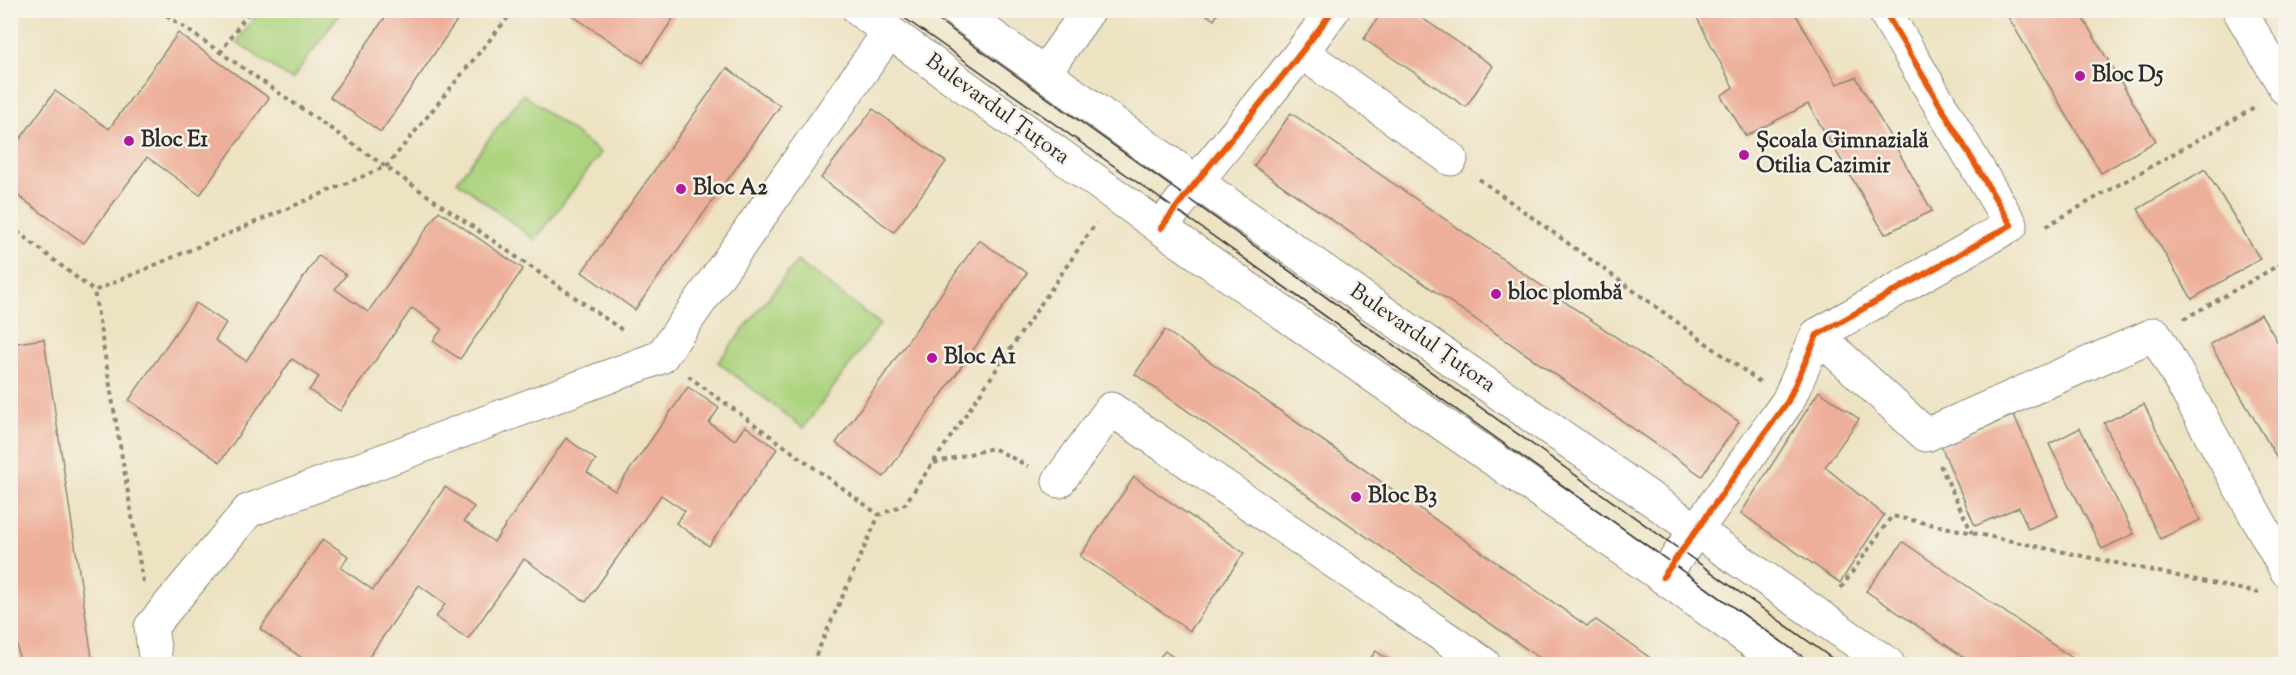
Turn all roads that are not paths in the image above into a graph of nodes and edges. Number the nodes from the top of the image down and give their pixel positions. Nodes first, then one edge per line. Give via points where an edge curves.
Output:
1 (859, 10) edge
2 (956, 10) edge
3 (1089, 10) edge
4 (1333, 10) edge
5 (1884, 10) edge
6 (2239, 10) edge
7 (889, 32) junction
8 (1303, 53) junction
9 (1044, 73) junction
10 (2275, 95) edge
11 (1451, 159) road end
12 (1196, 181) junction
13 (1161, 228) junction
14 (1817, 335) junction
15 (1059, 481) road end
16 (1697, 531) junction
17 (2286, 570) edge
18 (1663, 578) junction
19 (1775, 662) edge
20 (156, 664) edge
21 (1484, 664) edge
22 (1888, 664) edge

1 - 7 main road, Bulevardul Țuțora
2 - 9 main road, Bulevardul Țuțora
3 - 9 main road
4 - 8 main road
5 - 14 main road via 2011,225
6 - 10 main road
7 - 13 main road, Bulevardul Țuțora
7 - 20 main road via 661,357 248,511 151,627
8 - 11 main road
8 - 12 main road
9 - 12 main road, Bulevardul Țuțora
12 - 13 main road
12 - 16 main road, Bulevardul Țuțora
13 - 18 main road, Bulevardul Țuțora
14 - 16 main road via 1788,401
14 - 17 main road via 1926,435 2155,334
15 - 21 main road via 1111,409
16 - 18 main road
16 - 22 main road, Bulevardul Țuțora
18 - 19 main road, Bulevardul Țuțora

